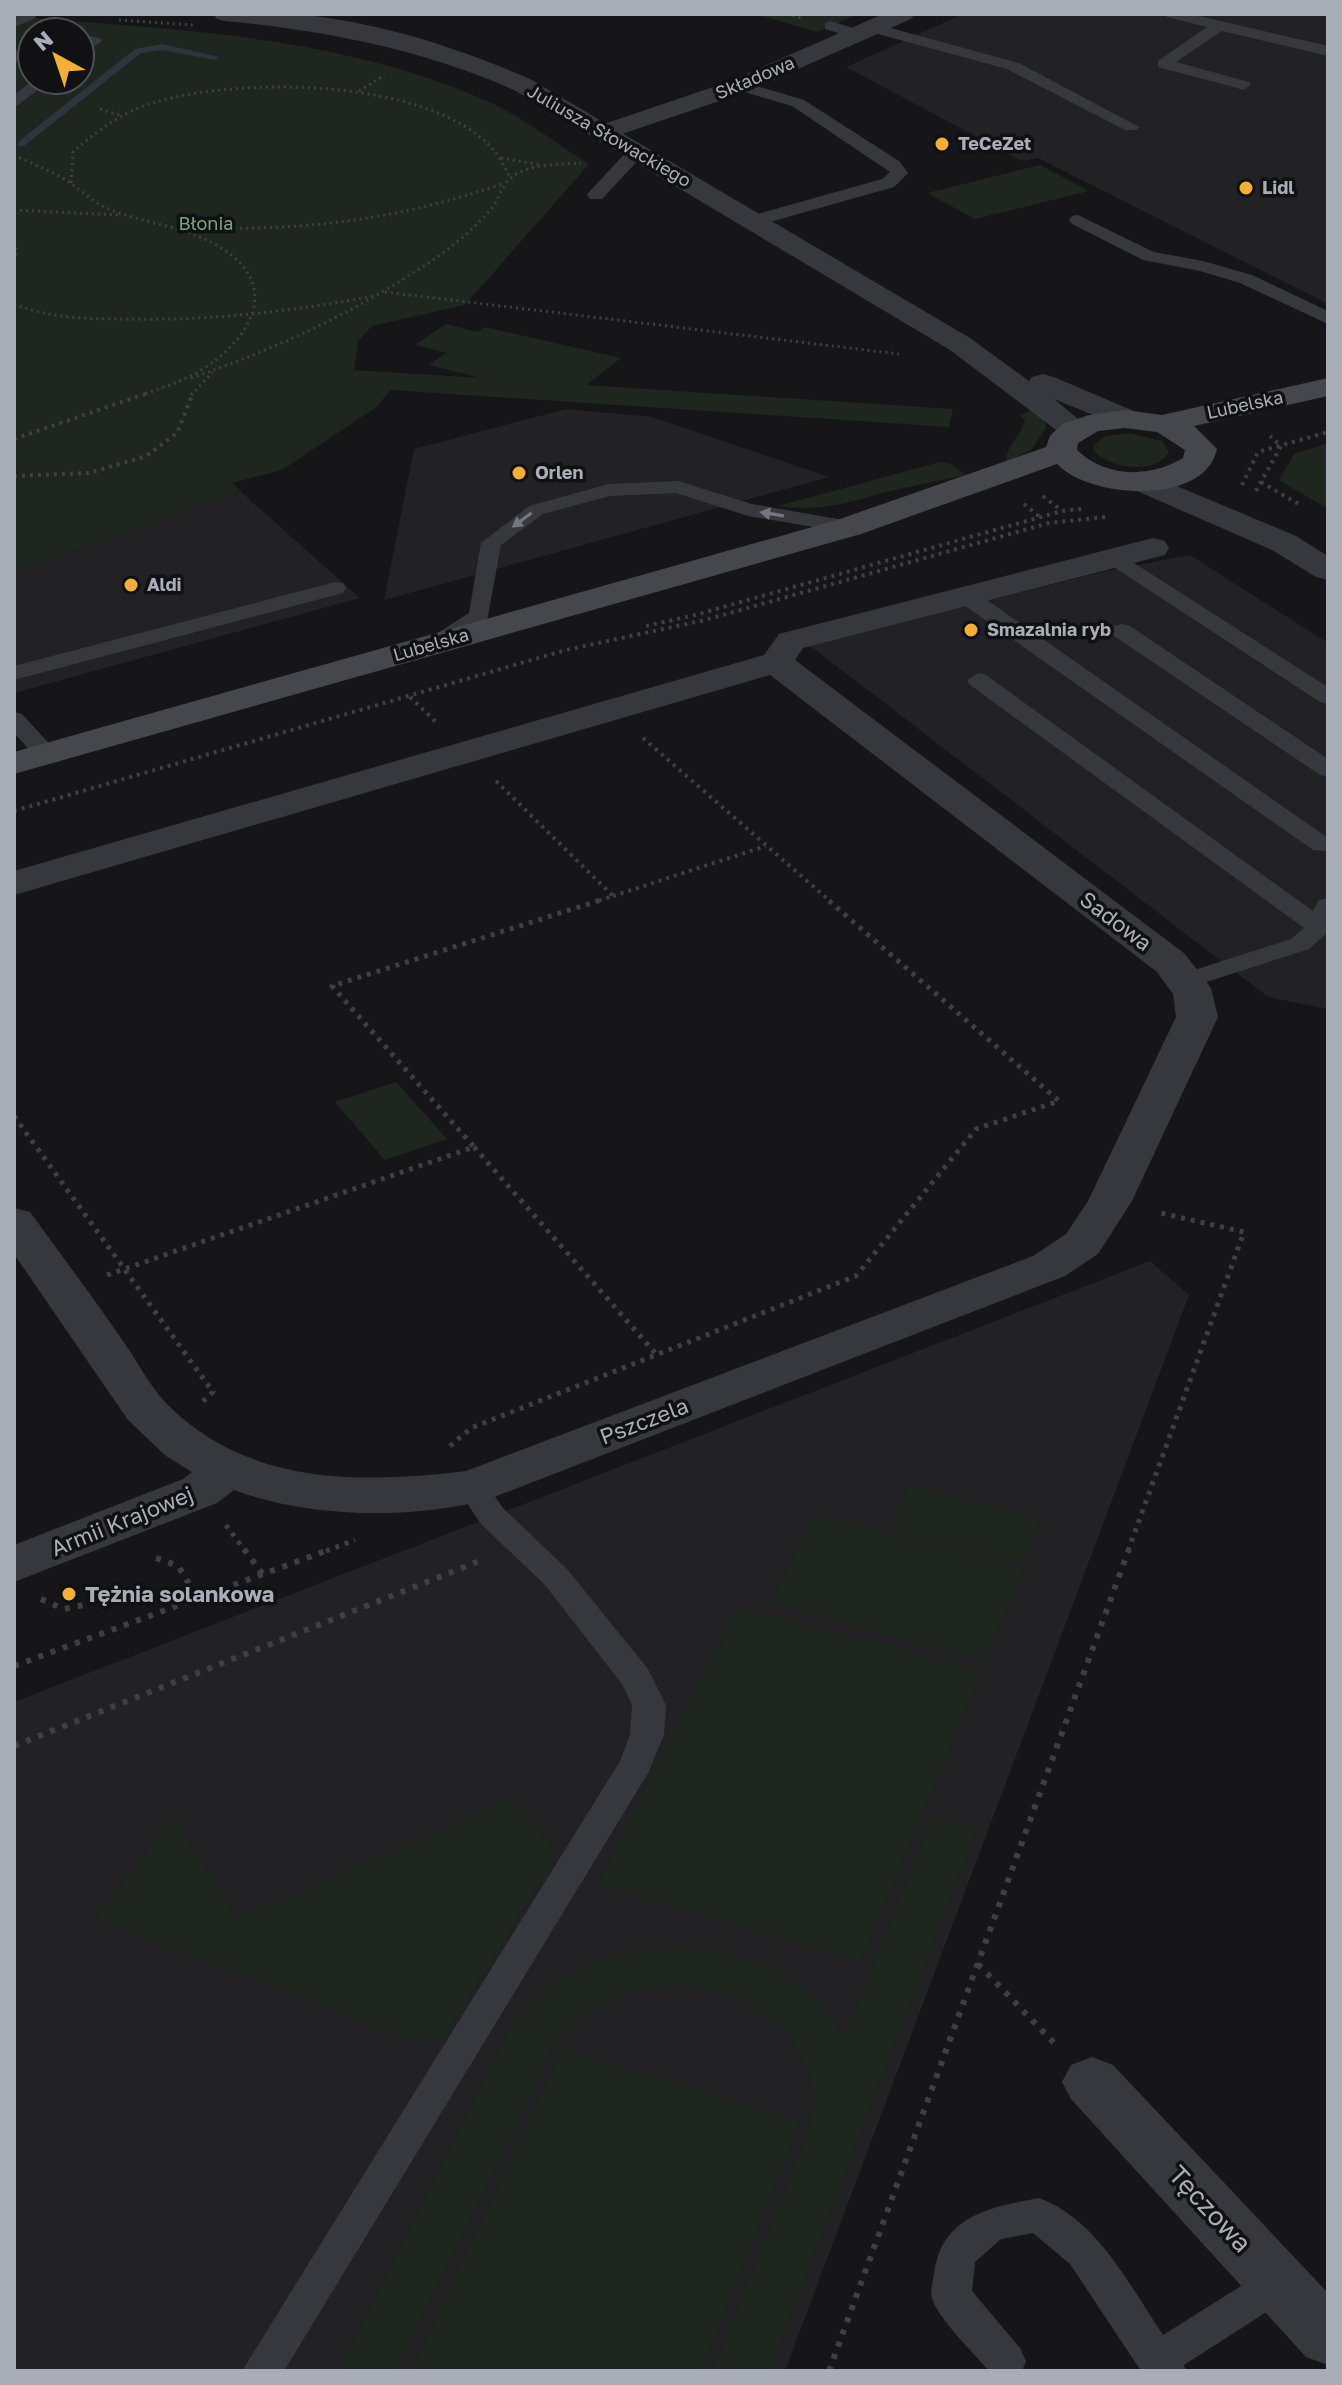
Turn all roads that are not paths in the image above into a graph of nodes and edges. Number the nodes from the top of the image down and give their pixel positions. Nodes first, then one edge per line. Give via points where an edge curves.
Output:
1 (26, 14) edge
2 (225, 14) edge
3 (903, 14) edge
4 (1172, 14) edge
5 (14, 20) edge
6 (1220, 25) junction
7 (830, 26) dead end
8 (865, 31) junction
9 (1328, 51) edge
10 (1243, 85) dead end
11 (740, 86) junction
12 (1131, 127) dead end
13 (604, 132) junction
14 (637, 151) junction
15 (596, 195) dead end
16 (1078, 220) dead end
17 (753, 221) junction
18 (1328, 318) edge
19 (960, 344) junction
20 (1328, 390) edge
21 (1125, 419) junction
22 (1162, 424) junction
23 (1068, 440) junction
24 (1200, 456) junction
25 (1126, 479) junction
26 (849, 527) junction
27 (1284, 543) junction
28 (1153, 548) dead end
29 (1113, 558) junction
30 (1328, 570) edge
31 (335, 588) dead end
32 (966, 596) junction
33 (1122, 631) dead end
34 (432, 644) junction
35 (776, 662) junction
36 (14, 673) edge
37 (978, 680) dead end
38 (1328, 697) edge
39 (14, 719) edge
40 (30, 759) edge
41 (1328, 770) edge
42 (1322, 845) dead end
43 (14, 883) edge
44 (1323, 916) edge
45 (1188, 980) junction
46 (14, 1222) edge
47 (213, 1480) junction
48 (472, 1487) junction
49 (26, 1580) edge
50 (1092, 2082) road end
51 (1279, 2283) junction
52 (1328, 2337) edge
53 (1006, 2361) dead end
54 (1161, 2366) edge
55 (262, 2371) edge

1 - 5 street
2 - 13 street, Juliusza Słowackiego via 347,28 428,47 523,85
3 - 8 street, Składowa
4 - 6 lane
6 - 9 lane
6 - 10 lane via 1164,64
7 - 8 lane
8 - 11 street, Składowa
8 - 12 lane via 1013,66
11 - 13 street, Składowa
11 - 17 lane via 798,103 900,173 888,183
13 - 14 street, Juliusza Słowackiego
14 - 15 lane
14 - 17 street, Juliusza Słowackiego
16 - 18 lane via 1149,256 1246,279
17 - 19 street, Juliusza Słowackiego
19 - 21 street, Juliusza Słowackiego
19 - 23 street, Juliusza Słowackiego
20 - 22 main road, Lubelska
20 - 24 main road, Lubelska
21 - 22 main road, Lubelska
21 - 23 main road, Lubelska via 1089,424
22 - 24 main road via 1194,439
23 - 25 main road via 1078,468
23 - 26 main road, Lubelska
24 - 25 main road, Lubelska via 1176,475
24 - 27 street via 1242,493
25 - 26 main road, Lubelska
25 - 27 street
26 - 34 main road, Lubelska
26 -> 34 lane via 748,510 678,487 609,490 536,510 491,543 479,616
27 - 30 street
28 - 29 street
29 - 32 street
29 - 38 lane
31 - 36 lane
32 - 35 street via 791,641
32 - 42 lane
33 - 41 lane
34 - 40 main road, Lubelska
35 - 43 street
35 - 45 street, Sadowa
37 - 44 lane
39 - 40 lane
44 - 45 lane via 1300,944
45 - 48 street, Pszczela via 1198,998 1197,1017 1110,1201 1082,1244 1049,1266
46 - 47 street, Pszczela via 151,1416
47 - 48 street, Pszczela via 339,1493 421,1495
47 - 49 street, Armii Krajowej
48 - 55 lane via 492,1516 556,1577 636,1678 649,1705 647,1735 636,1764
50 - 51 street, Tęczowa
51 - 52 street, Tęczowa
51 - 54 lane
53 - 54 lane via 951,2296 956,2254 991,2224 1039,2215 1084,2252

